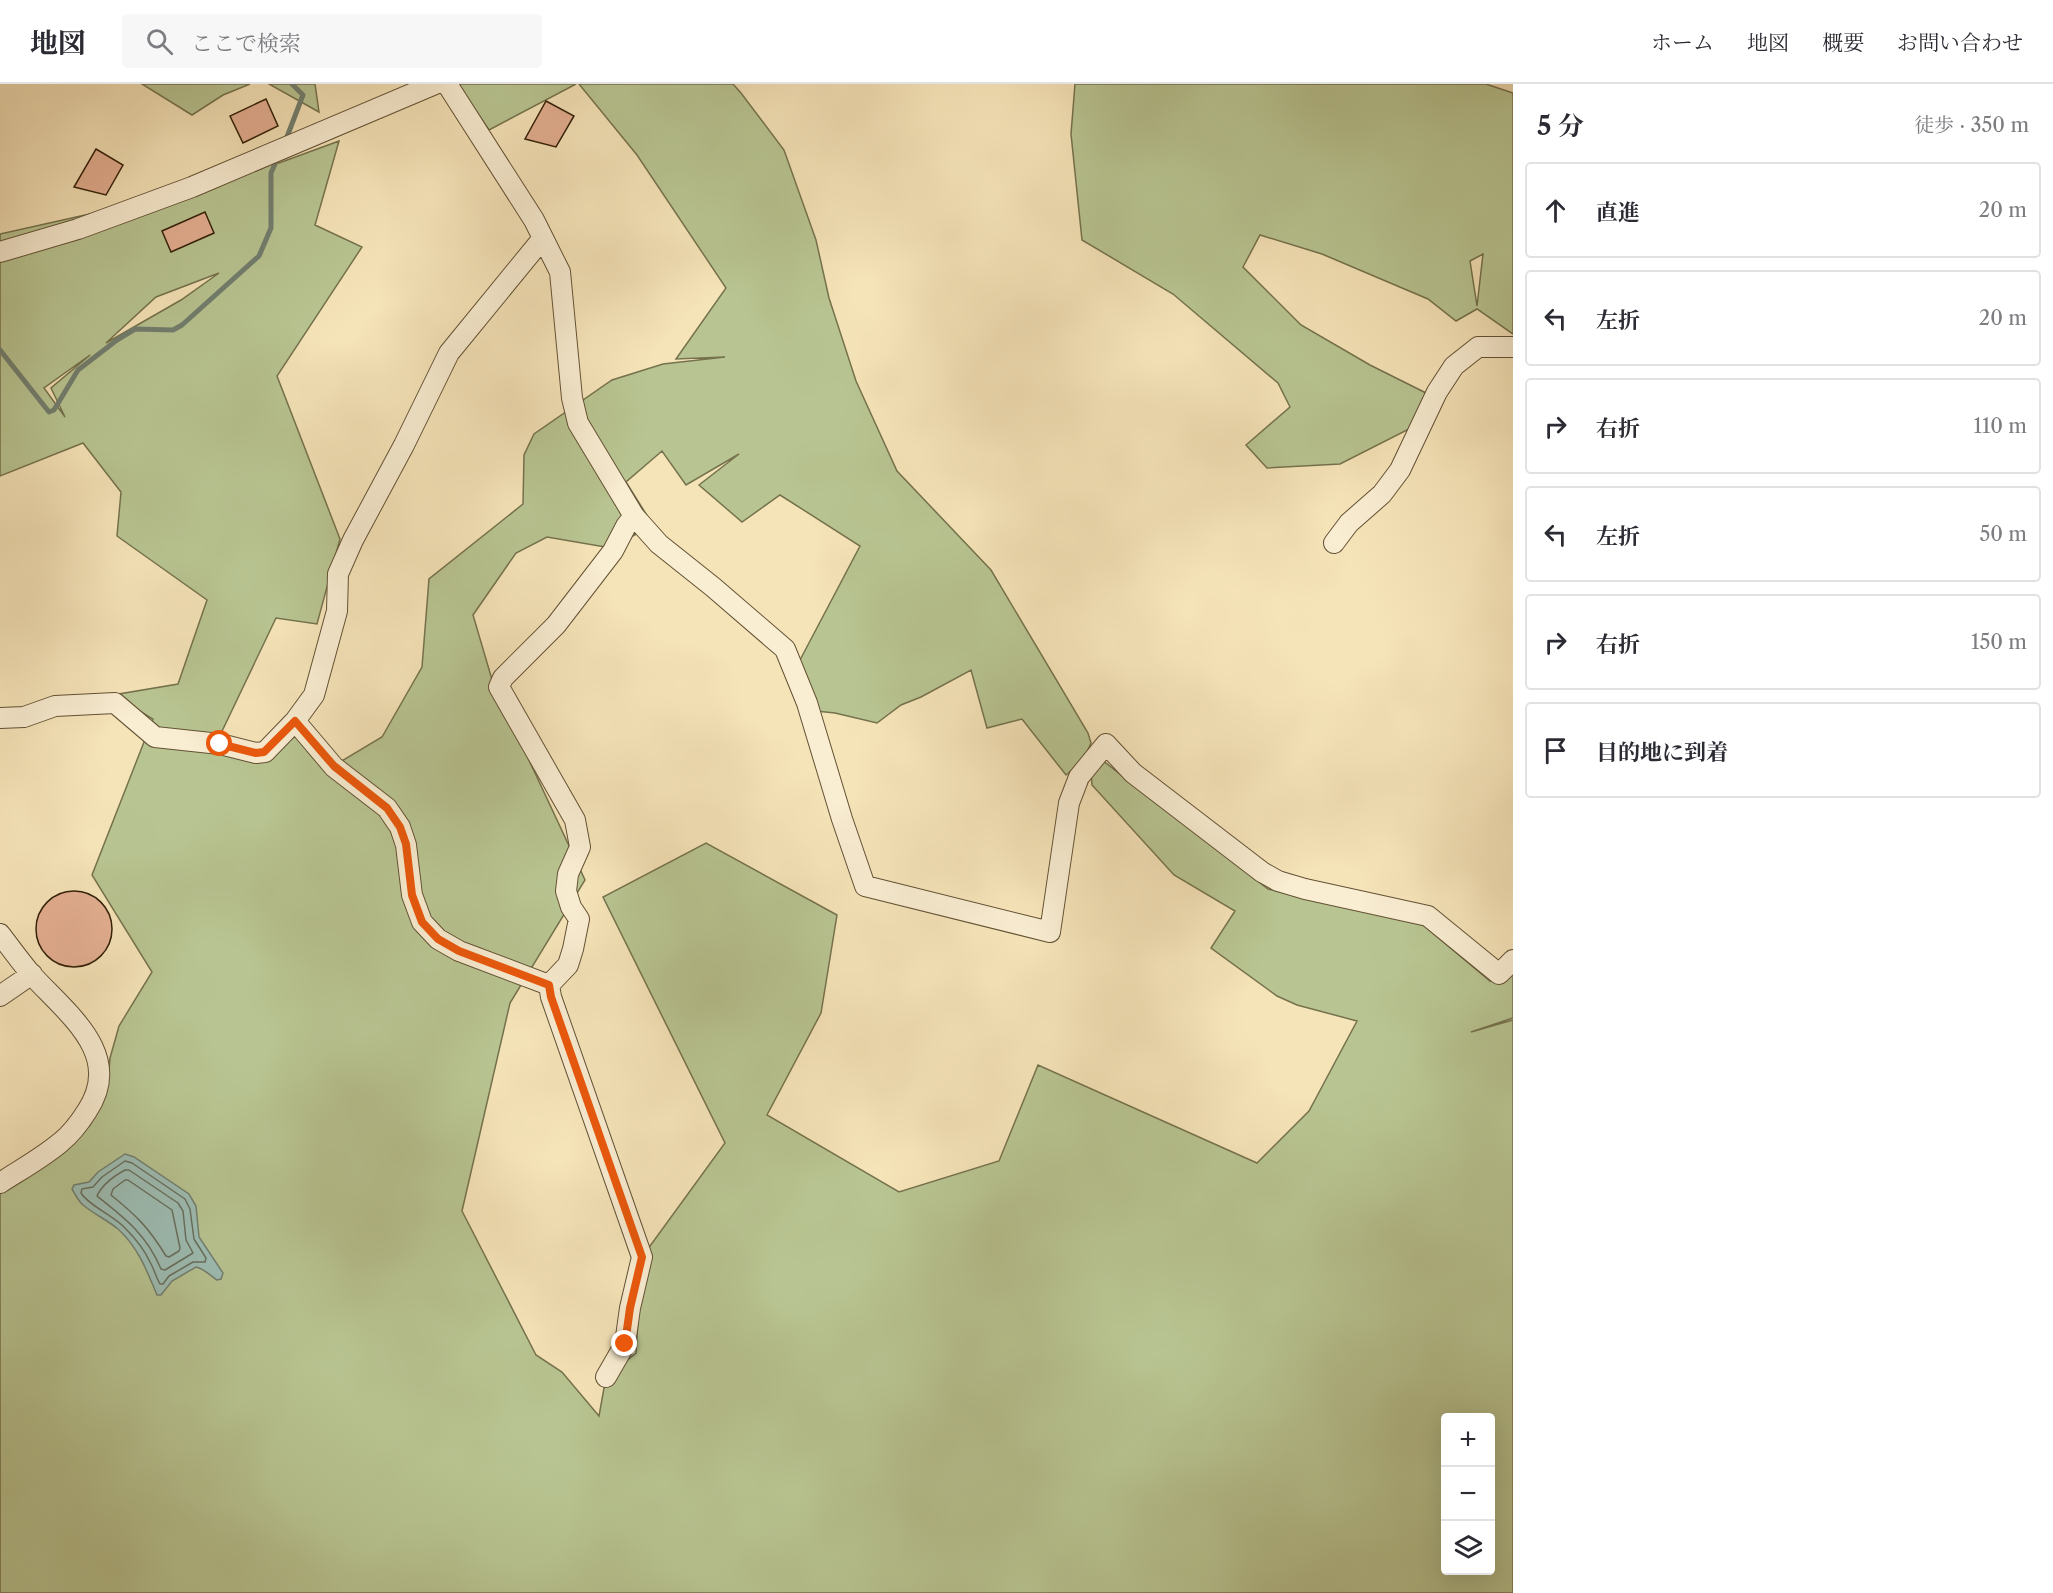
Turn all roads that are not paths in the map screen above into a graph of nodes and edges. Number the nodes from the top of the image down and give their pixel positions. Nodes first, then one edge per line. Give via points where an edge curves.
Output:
1 (435, 84) edge
2 (447, 84) edge
3 (543, 238) junction
4 (0, 252) edge
5 (1513, 347) edge
6 (634, 516) junction
7 (1334, 543) dead end
8 (0, 718) edge
9 (295, 721) junction
10 (0, 934) edge
11 (1513, 960) edge
12 (32, 974) junction
13 (549, 985) junction
14 (0, 996) edge
15 (0, 1183) edge
16 (606, 1377) dead end

1 - 4 street via 192,187 78,229
2 - 3 street
3 - 6 street via 560,272 578,423
3 - 9 street via 449,353 338,574 337,611 314,695
5 - 7 street via 1478,347 1454,366 1437,392 1400,470
6 - 11 street via 659,544 785,649 807,703 866,886 1050,932 1069,802 1079,777 1106,744 1133,773 1278,881 1428,916 1499,974
6 - 13 street via 613,551 556,625 503,678 499,687 575,820 580,847 568,874 566,891 579,919 573,949 568,965
8 - 9 street via 24,717 55,706 115,703 155,737 220,744 256,753 264,752
9 - 13 street via 334,766 387,808 400,827 412,895 422,922 438,939 459,951
10 - 12 street
12 - 14 street
12 - 15 street via 82,1029 96,1051 101,1073 96,1098 81,1121 61,1142
13 - 16 street via 642,1257 625,1344

